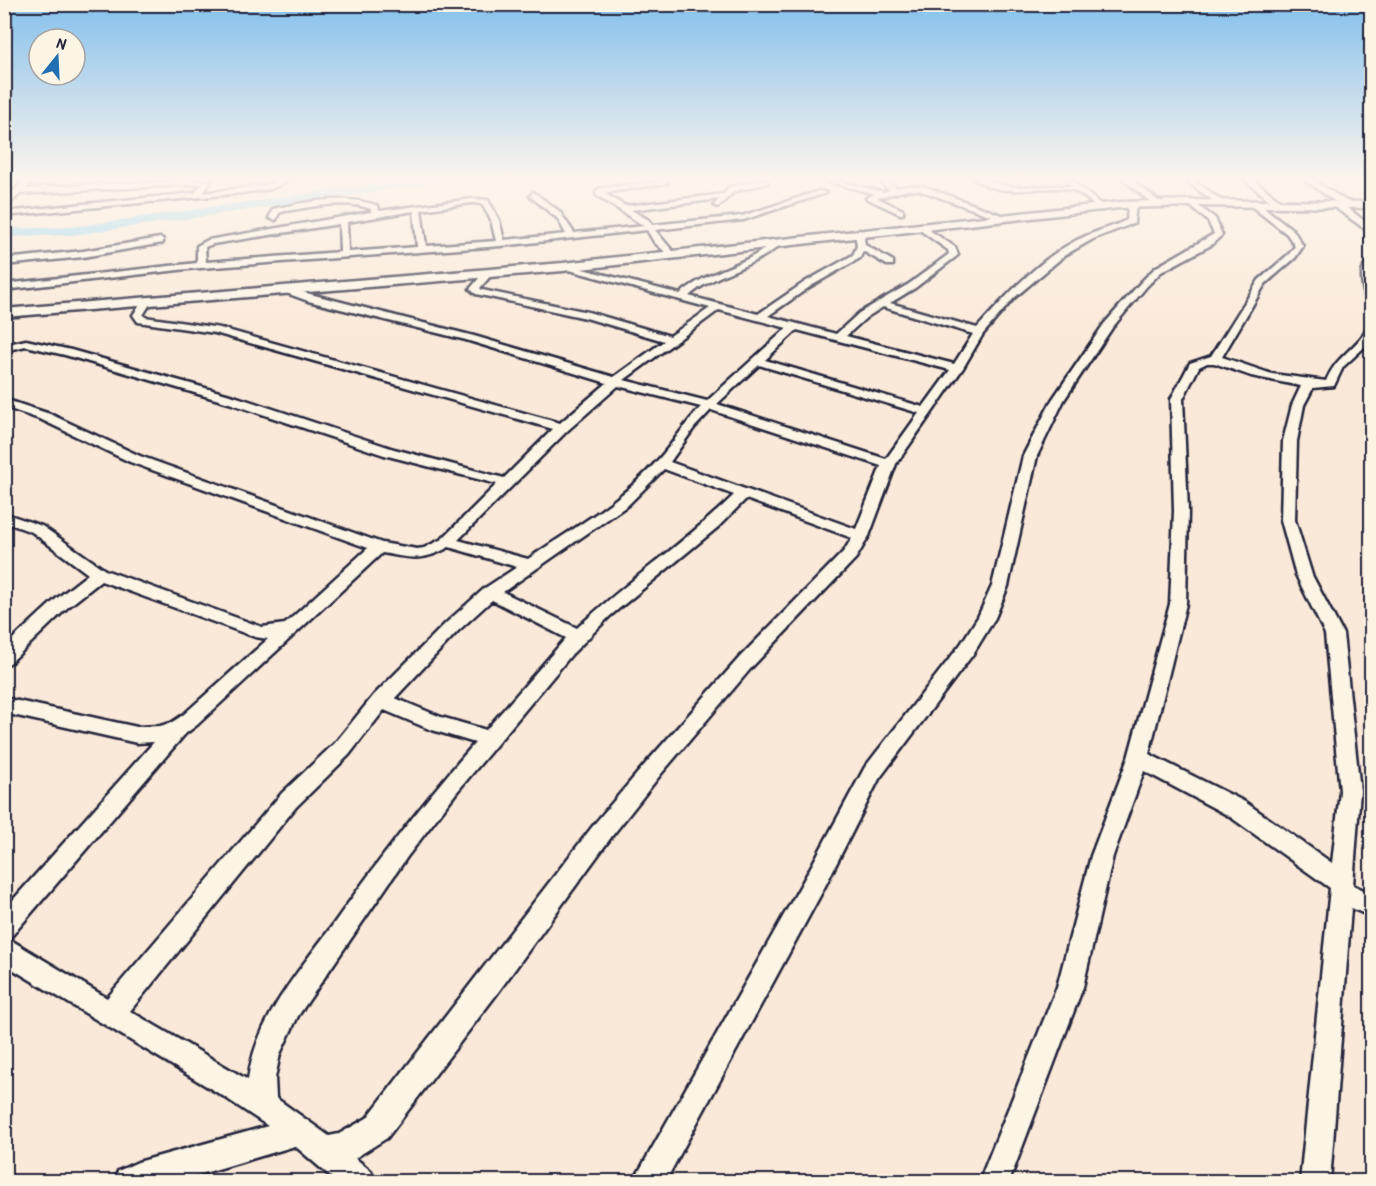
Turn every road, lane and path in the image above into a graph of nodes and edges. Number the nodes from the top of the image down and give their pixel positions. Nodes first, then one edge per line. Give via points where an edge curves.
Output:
1 (266, 233) edge
2 (343, 233) edge
3 (420, 233) edge
4 (498, 233) edge
5 (597, 233) edge
6 (653, 233) edge
7 (849, 233) edge
8 (860, 233) edge
9 (930, 233) edge
10 (1101, 233) edge
11 (1217, 233) edge
12 (1291, 233) edge
13 (571, 236) joint
14 (160, 241) dead end
15 (778, 242) junction
16 (501, 243) junction
17 (861, 246) junction
18 (422, 248) junction
19 (344, 255) junction
20 (672, 255) junction
21 (1371, 260) edge
22 (4, 262) edge
23 (890, 263) dead end
24 (202, 265) junction
25 (563, 267) junction
26 (487, 274) junction
27 (4, 287) edge
28 (283, 290) junction
29 (681, 297) junction
30 (147, 301) junction
31 (1371, 303) edge
32 (883, 304) junction
33 (717, 307) junction
34 (4, 313) edge
35 (760, 317) junction
36 (795, 326) junction
37 (1371, 327) edge
38 (979, 332) junction
39 (840, 336) junction
40 (673, 340) junction
41 (4, 348) edge
42 (1216, 359) junction
43 (758, 361) junction
44 (957, 368) junction
45 (618, 382) junction
46 (1308, 385) junction
47 (4, 403) edge
48 (709, 405) junction
49 (925, 411) junction
50 (562, 428) junction
51 (662, 464) junction
52 (889, 464) junction
53 (505, 482) junction
54 (743, 494) junction
55 (4, 517) edge
56 (861, 536) junction
57 (447, 542) junction
58 (379, 547) junction
59 (529, 567) junction
60 (99, 574) junction
61 (491, 592) junction
62 (291, 628) junction
63 (578, 636) junction
64 (4, 658) edge
65 (381, 700) junction
66 (4, 705) edge
67 (177, 729) junction
68 (489, 739) junction
69 (1138, 758) junction
70 (1341, 887) junction
71 (1371, 906) edge
72 (4, 929) edge
73 (4, 949) edge
74 (111, 1013) junction
75 (261, 1106) junction
76 (299, 1131) junction
77 (328, 1151) junction
78 (129, 1182) edge
79 (360, 1182) edge
80 (648, 1182) edge
81 (994, 1182) edge
82 (1315, 1182) edge

1 - 24 street via 206,243 201,246
2 - 19 street
3 - 18 street
4 - 16 street
5 - 13 street
6 - 20 street
7 - 15 street
8 - 17 street
9 - 32 street via 952,249 954,255
10 - 38 street via 1062,253 1011,296
11 - 80 street via 1208,243 1160,269 1144,284 1107,326 1058,400 1030,456 1000,586 986,618 967,649 872,772
12 - 42 street via 1299,246 1262,283
13 - 16 street
14 - 22 street
15 - 20 street
15 - 29 street
16 - 18 street
17 - 23 street
17 - 35 street via 857,256
18 - 19 street
19 - 24 street
20 - 25 street
21 - 31 street via 1365,278
24 - 27 street
25 - 26 street
25 - 29 street
26 - 28 street
26 - 40 street via 475,289 479,292 588,315
28 - 30 street
28 - 45 street via 470,338
29 - 33 street
30 - 34 street
30 - 50 street via 138,315 141,320 216,330
32 - 38 street
32 - 39 street via 863,315
33 - 35 street
33 - 40 street
35 - 36 street
36 - 39 street
36 - 43 street
37 - 46 street via 1367,339 1338,366 1330,384
38 - 44 street
39 - 44 street
40 - 45 street
41 - 53 street via 26,343 67,352 232,400 389,452
42 - 46 street
42 - 69 street via 1194,365 1177,399 1181,511 1178,604
43 - 48 street
43 - 49 street
44 - 49 street
45 - 48 street
45 - 50 street
46 - 70 street via 1299,405 1288,454 1288,520 1304,575 1334,634 1350,791
47 - 58 street via 46,417 135,459
48 - 51 street
48 - 52 street
49 - 52 street
50 - 53 street
51 - 54 street
51 - 59 street via 623,502
52 - 56 street
53 - 57 street
54 - 56 street
54 - 63 street via 713,524
55 - 60 street via 37,529
56 - 77 street via 841,565 746,662 633,794 377,1128 344,1148
57 - 58 street via 417,554
57 - 59 street
58 - 62 street
59 - 61 street
60 - 62 street via 261,633
60 - 64 street
61 - 63 street
61 - 65 street
62 - 67 street
63 - 68 street
65 - 68 street
65 - 74 street via 342,749 289,800
66 - 67 street via 137,735
67 - 72 street
68 - 75 street via 399,850 289,1008 265,1057 260,1081
69 - 70 street via 1237,809
69 - 81 street via 1102,856 1070,987
70 - 71 street
70 - 82 street
73 - 74 street
74 - 75 street via 223,1078
75 - 76 street
76 - 77 street
76 - 78 street
77 - 79 street

